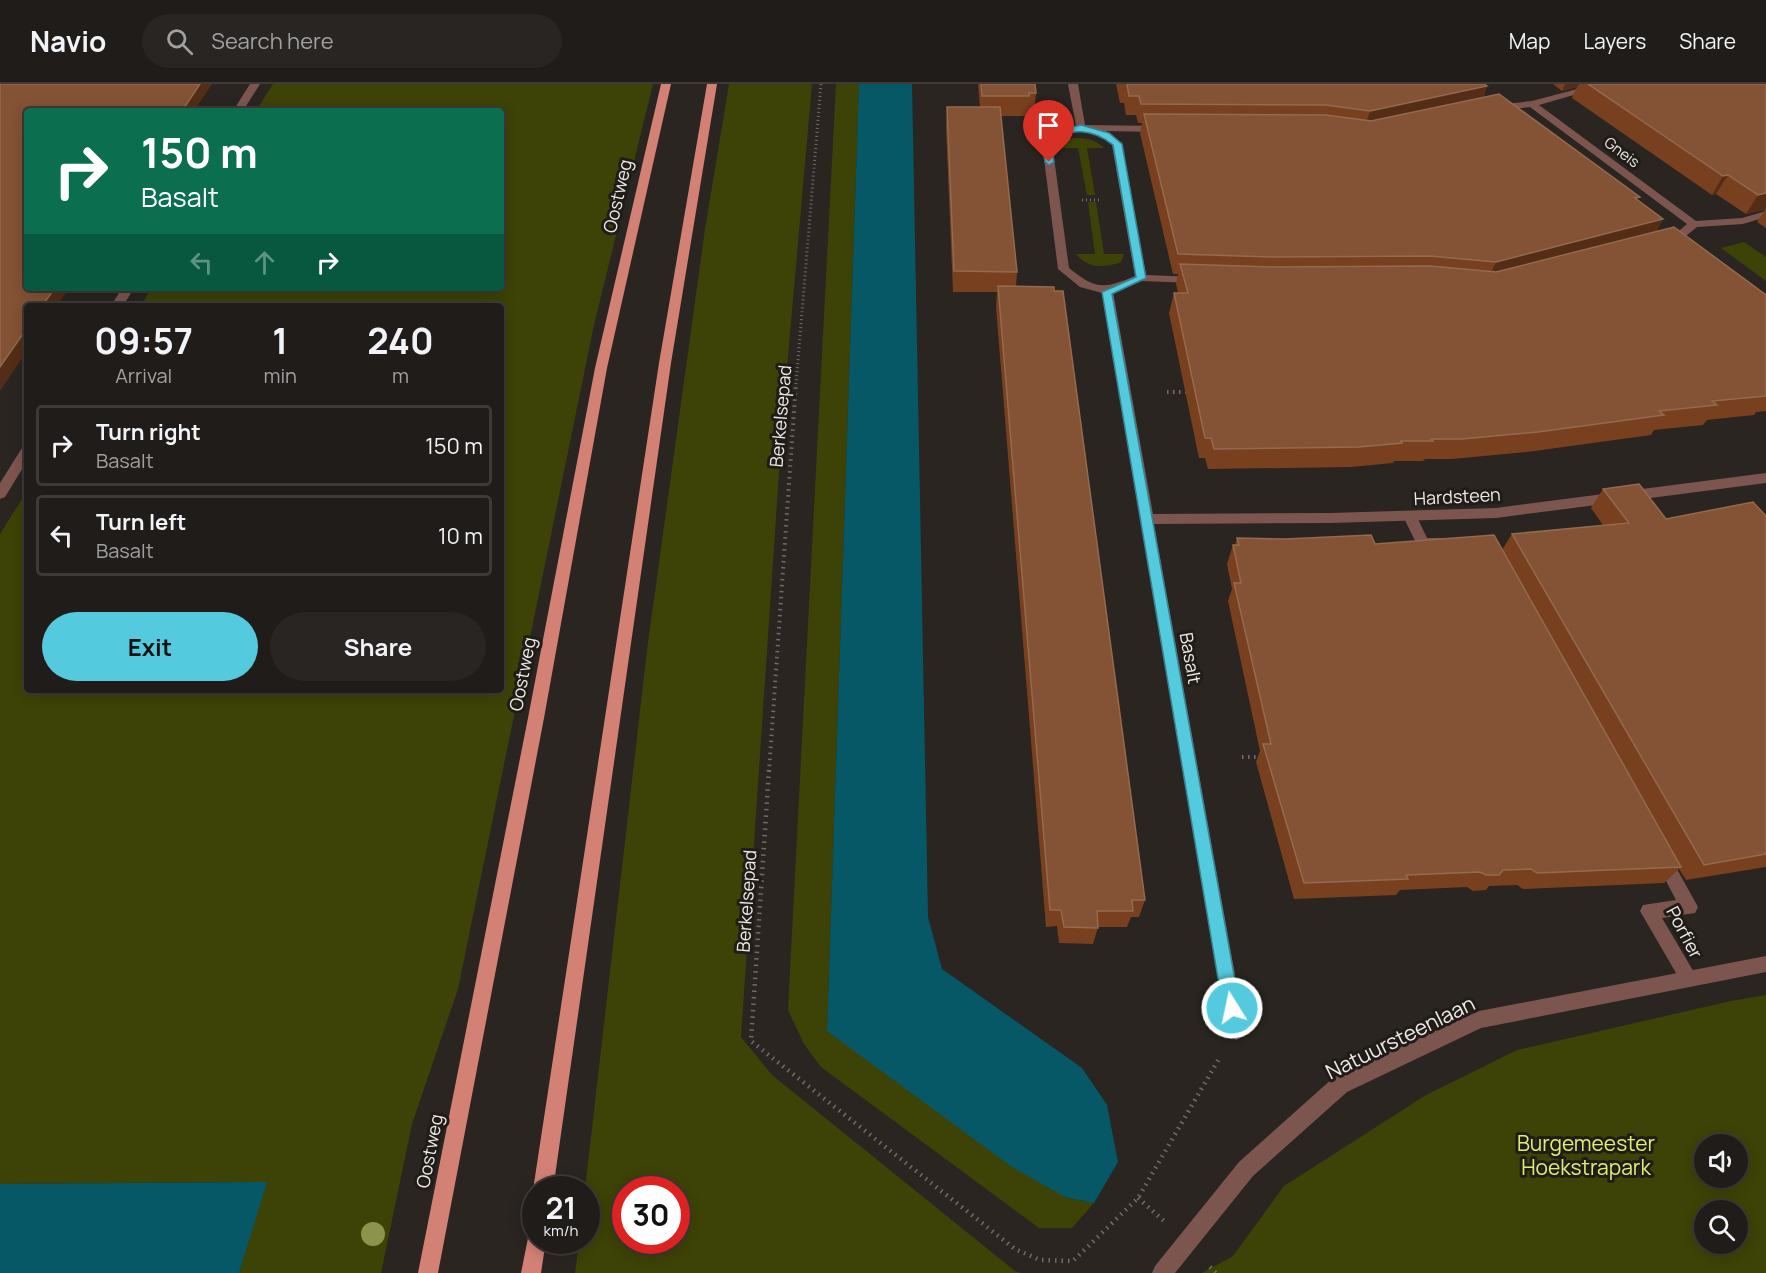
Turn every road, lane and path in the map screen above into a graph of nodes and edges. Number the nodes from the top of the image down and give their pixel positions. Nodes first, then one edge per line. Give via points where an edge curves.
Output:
1 (255, 84) edge
2 (666, 84) edge
3 (712, 84) edge
4 (821, 84) edge
5 (1072, 84) edge
6 (1607, 84) edge
7 (1532, 104) junction
8 (240, 108) edge
9 (1485, 110) edge
10 (1081, 128) junction
11 (1171, 129) edge
12 (1054, 200) junction
13 (1127, 200) junction
14 (1766, 214) edge
15 (1694, 224) junction
16 (1656, 244) edge
17 (1141, 278) junction
18 (1209, 280) edge
19 (1107, 292) junction
20 (1167, 392) dead end
21 (1201, 392) edge
22 (24, 456) edge
23 (1766, 478) edge
24 (0, 494) edge
25 (1410, 516) junction
26 (1147, 519) junction
27 (1454, 541) edge
28 (1242, 757) dead end
29 (1264, 758) edge
30 (1654, 845) edge
31 (1766, 964) edge
32 (1689, 979) junction
33 (1236, 1031) joint
34 (545, 1176) edge
35 (534, 1254) edge
36 (428, 1273) edge
37 (531, 1273) edge
38 (1162, 1273) edge

1 - 8 street
2 - 36 main road, Oostweg via 601,368
3 - 34 main road via 665,363
4 - 33 path, Berkelsepad via 788,475 751,1041 1015,1249 1040,1260 1073,1261 1138,1198
5 - 10 street
6 - 7 street
7 - 9 street
7 - 15 street, Gneis
10 - 11 street
10 - 12 street via 1056,133 1047,143
10 - 13 street via 1106,135 1117,144
12 - 13 path
12 - 19 street via 1064,269 1082,285
13 - 17 street
14 - 15 street via 1743,221
15 - 16 street via 1677,238
17 - 18 street
17 - 19 street
19 - 26 street, Basalt
20 - 21 path
22 - 24 street
23 - 25 street, Hardsteen via 1496,513
25 - 26 street, Hardsteen
25 - 27 street via 1423,543
26 - 33 street, Basalt
28 - 29 path
30 - 32 street, Porfier via 1689,907 1649,911
31 - 32 street, Natuursteenlaan
32 - 38 street, Natuursteenlaan via 1479,1020 1340,1085 1246,1169
35 - 37 main road

